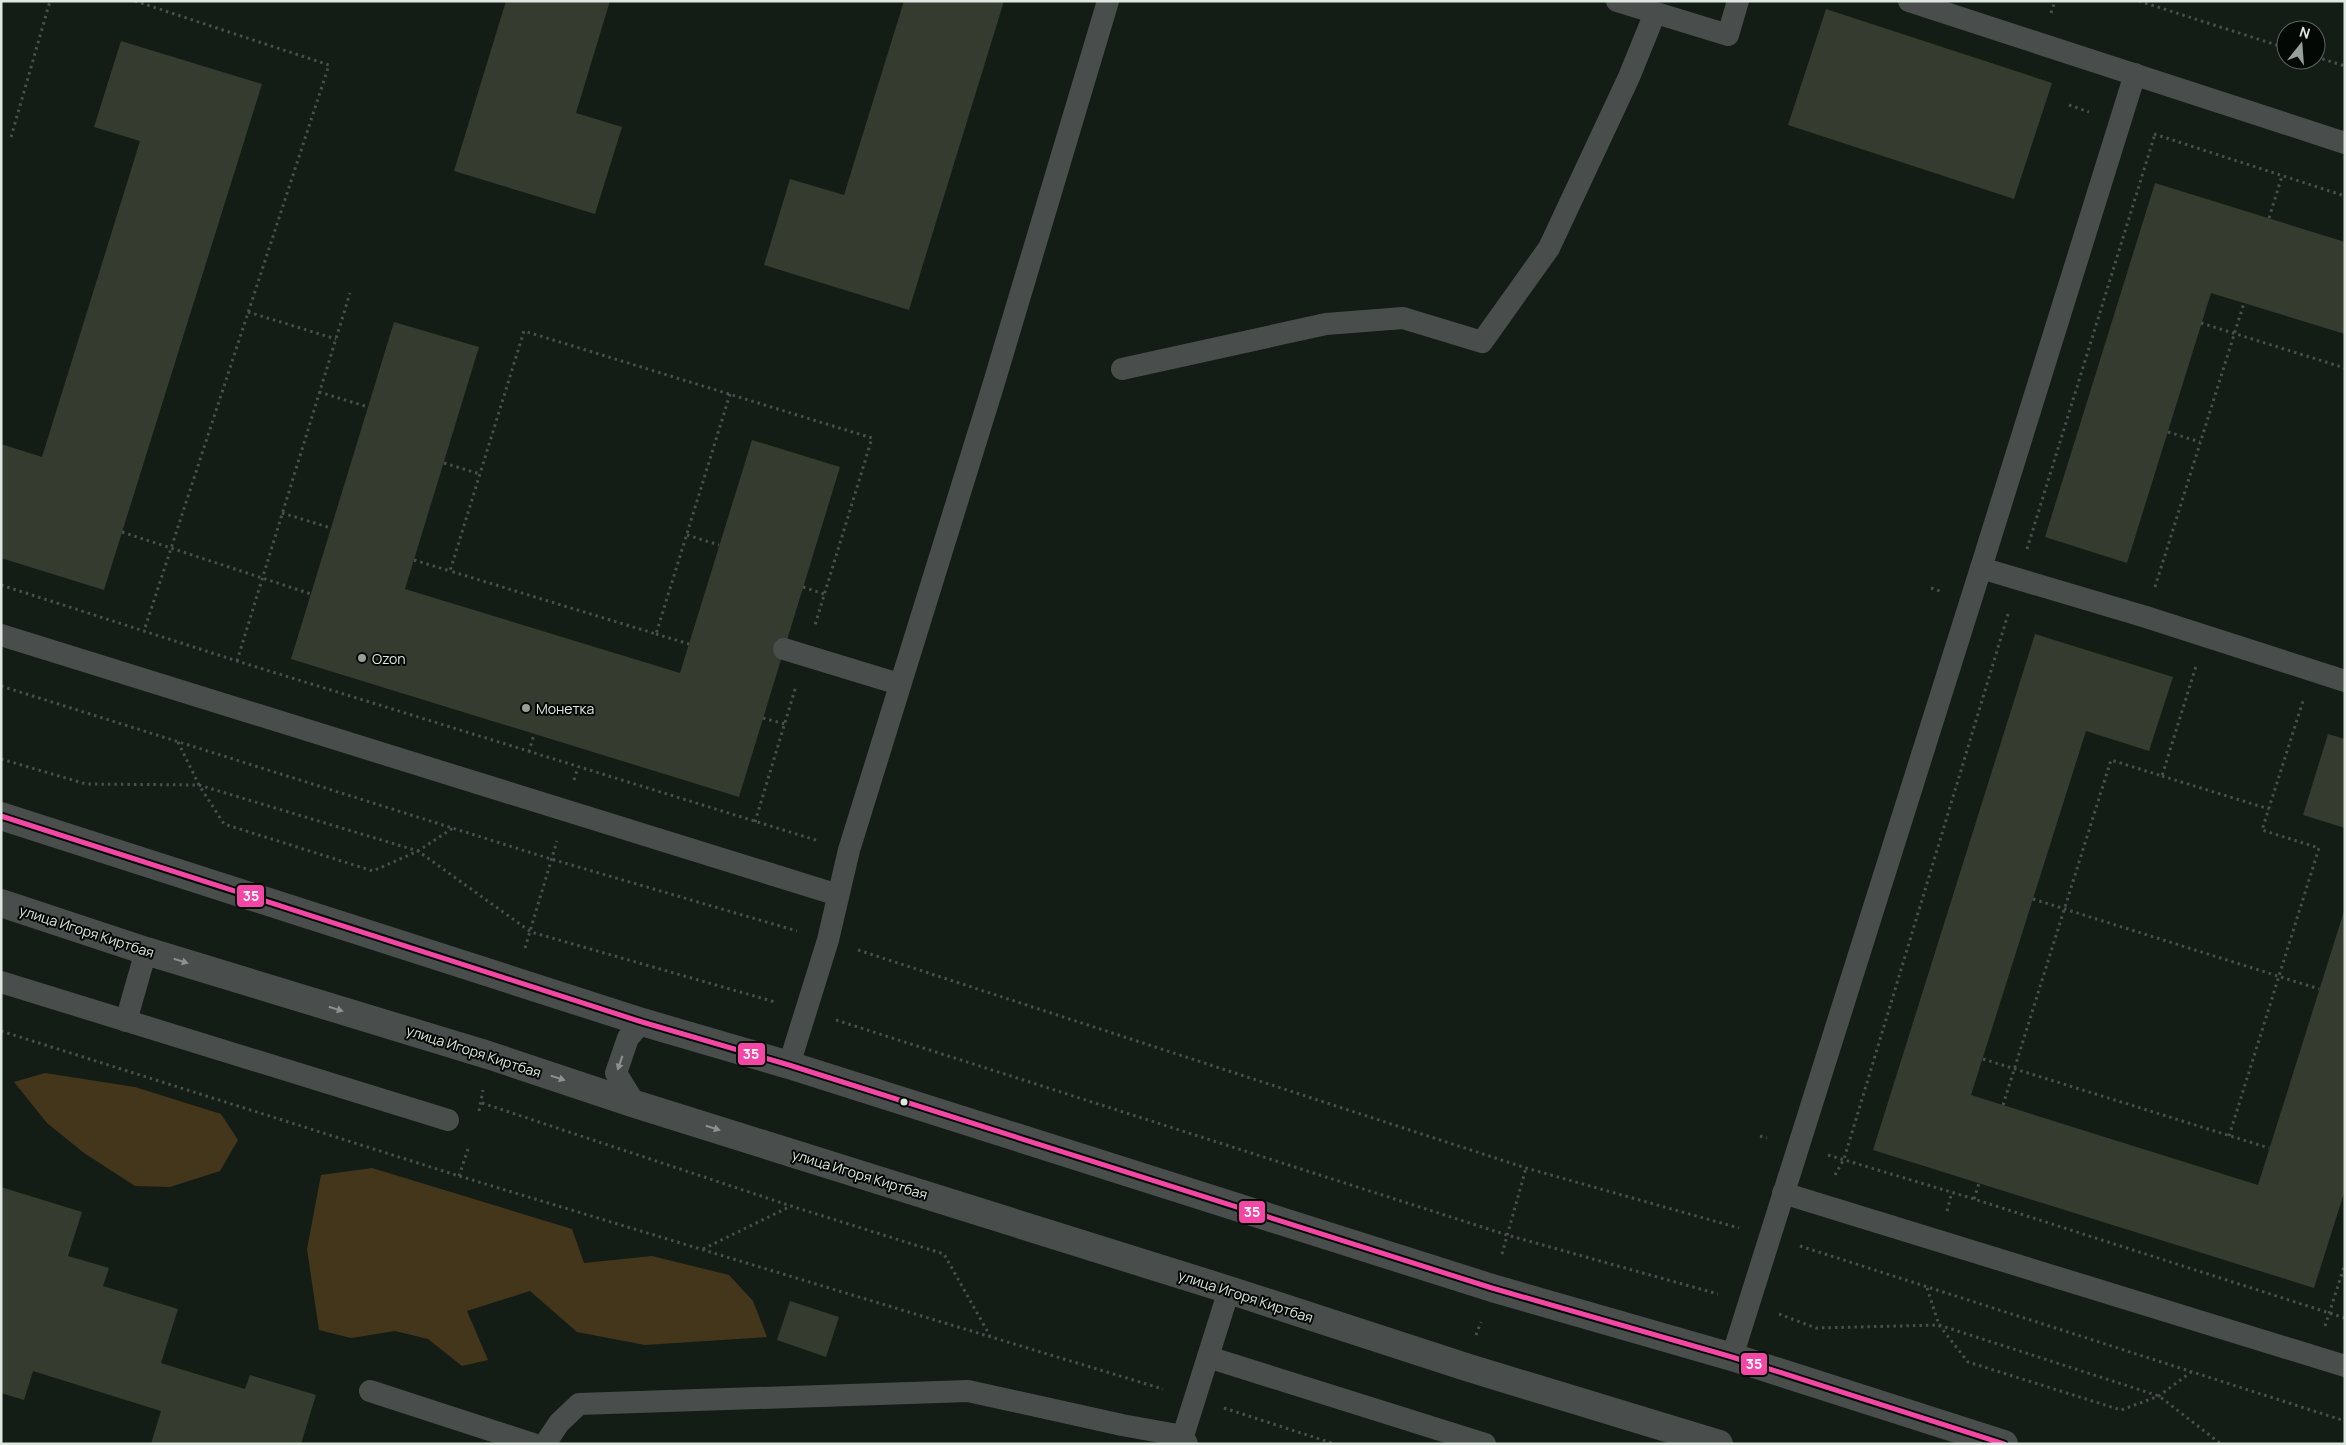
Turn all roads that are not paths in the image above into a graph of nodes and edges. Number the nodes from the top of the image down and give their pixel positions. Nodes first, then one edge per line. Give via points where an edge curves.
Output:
1 (1108, 1) edge
2 (1617, 1) edge
3 (1738, 1) edge
4 (1909, 1) edge
5 (1655, 13) junction
6 (2134, 74) junction
7 (2345, 143) edge
8 (1122, 369) dead end
9 (1981, 568) junction
10 (1, 635) edge
11 (784, 649) dead end
12 (2345, 681) edge
13 (899, 684) junction
14 (1, 816) edge
15 (838, 895) junction
16 (1, 903) edge
17 (146, 951) junction
18 (1, 982) edge
19 (126, 1021) junction
20 (642, 1022) junction
21 (789, 1065) junction
22 (634, 1104) junction
23 (448, 1120) dead end
24 (1783, 1193) junction
25 (1229, 1290) junction
26 (1208, 1356) junction
27 (1732, 1357) junction
28 (2343, 1359) edge
29 (370, 1391) dead end
30 (1185, 1440) edge
31 (533, 1444) edge
32 (545, 1444) edge
33 (1485, 1444) edge
34 (1719, 1444) edge
35 (2004, 1444) edge

1 - 13 lane via 993,386
2 - 5 lane
3 - 5 lane via 1728,35
4 - 6 lane
5 - 8 lane via 1629,77 1549,248 1482,342 1403,318 1364,320 1326,324
6 - 7 lane
6 - 9 lane
9 - 12 lane
9 - 24 lane
10 - 15 lane
11 - 13 lane
13 - 15 lane
14 - 20 street
15 - 21 lane via 828,940
16 - 17 street, улица Игоря Киртбая
17 - 19 lane
17 -> 22 street, улица Игоря Киртбая via 488,1055
18 - 19 lane
19 - 23 lane
20 - 21 street
20 -> 22 lane via 628,1038 616,1073
21 - 27 street via 1492,1288
22 -> 25 street, улица Игоря Киртбая
24 - 27 lane
24 - 28 lane via 2314,1358
25 - 26 lane
25 - 34 street, улица Игоря Киртбая
26 - 30 lane
26 - 33 lane
27 - 35 street
29 - 31 lane
30 - 32 lane via 968,1391 579,1404

